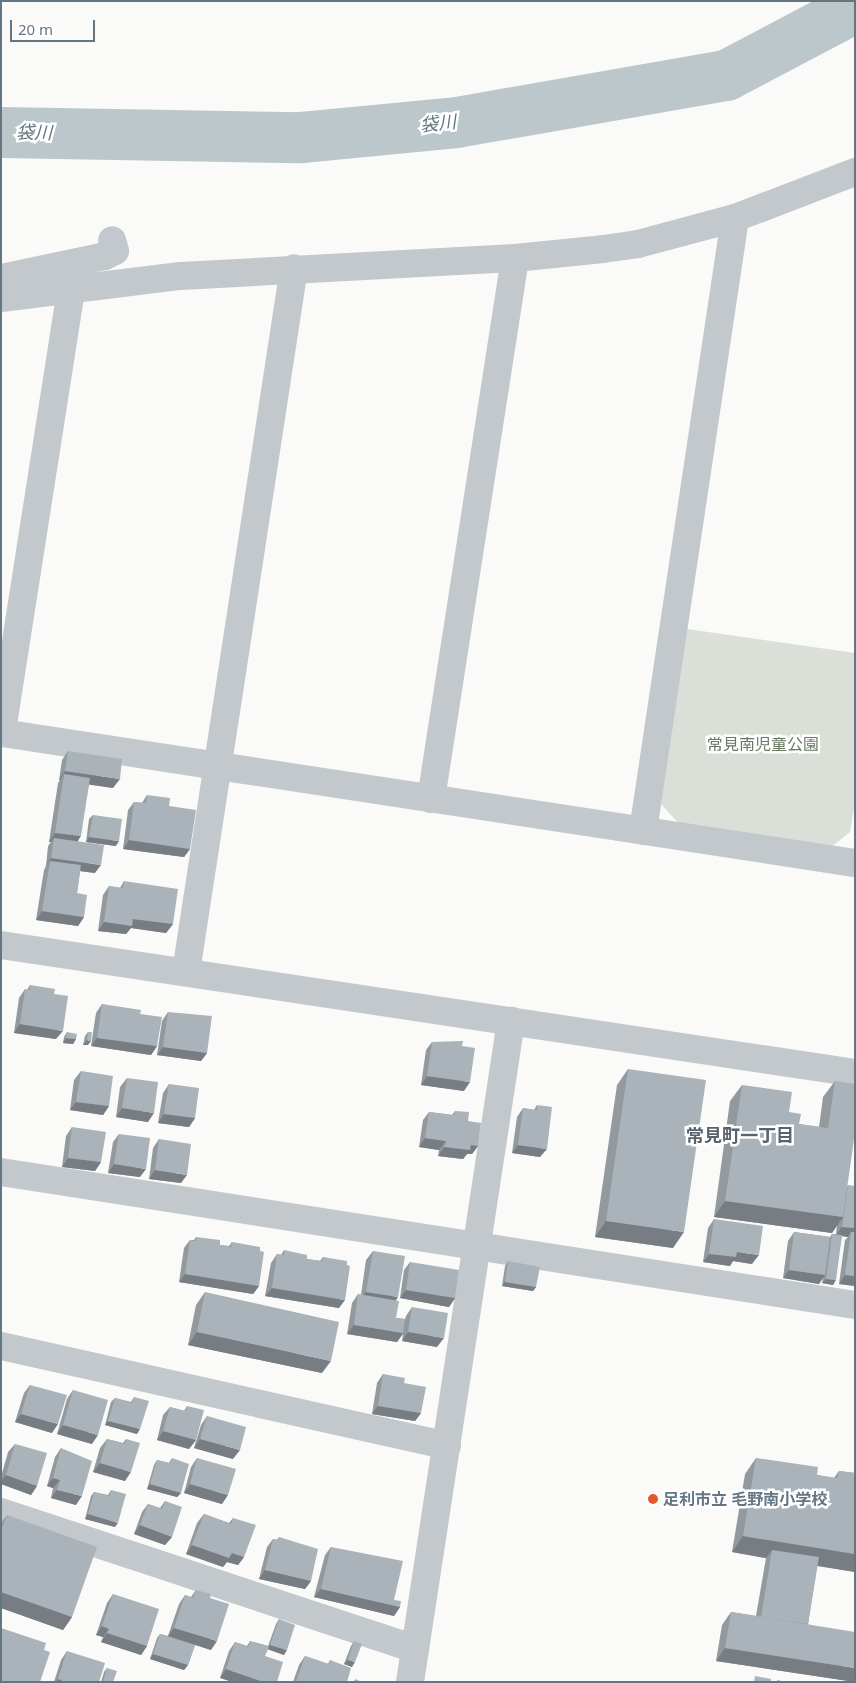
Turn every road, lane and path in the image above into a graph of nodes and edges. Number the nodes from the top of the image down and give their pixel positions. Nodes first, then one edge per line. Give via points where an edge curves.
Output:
1 (855, 172) edge
2 (735, 218) junction
3 (112, 240) dead end
4 (515, 258) junction
5 (294, 268) junction
6 (1, 278) edge
7 (71, 290) junction
8 (1, 298) edge
9 (216, 766) junction
10 (431, 799) junction
11 (644, 831) junction
12 (855, 864) edge
13 (1, 945) edge
14 (186, 972) junction
15 (511, 1021) junction
16 (855, 1073) edge
17 (1, 1172) edge
18 (476, 1248) junction
19 (855, 1305) edge
20 (1, 1346) edge
21 (447, 1446) junction
22 (1, 1512) edge
23 (415, 1649) junction
24 (410, 1682) edge

1 - 2 street
2 - 4 street via 638,244
2 - 11 street
3 - 6 street via 115,251 105,256
4 - 5 street
4 - 10 street
5 - 7 street via 181,276
5 - 9 street
7 - 8 street
7 - 9 street via 2,733
9 - 10 street
9 - 14 street
10 - 11 street
11 - 12 street
13 - 14 street
14 - 15 street
15 - 16 street
15 - 18 street
17 - 18 street
18 - 19 street
18 - 21 street
20 - 21 street
21 - 23 street
22 - 23 street
23 - 24 street

